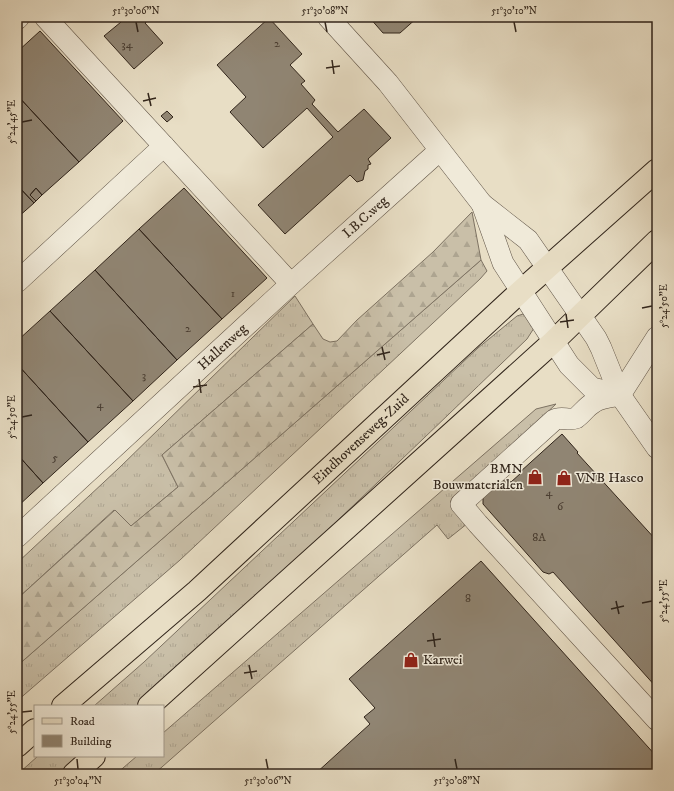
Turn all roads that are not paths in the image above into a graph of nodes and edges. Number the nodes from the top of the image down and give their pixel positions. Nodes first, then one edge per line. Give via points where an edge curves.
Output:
1 (45, 17) edge
2 (328, 17) edge
3 (164, 146) junction
4 (440, 150) junction
5 (657, 170) edge
6 (482, 204) junction
7 (657, 241) edge
8 (548, 267) junction
9 (17, 282) edge
10 (291, 284) junction
11 (520, 291) junction
12 (579, 315) junction
13 (657, 337) edge
14 (553, 342) junction
15 (653, 356) edge
16 (620, 395) junction
17 (657, 448) edge
18 (17, 537) edge
19 (64, 705) edge
20 (151, 705) edge
21 (657, 720) edge
22 (34, 731) edge
23 (17, 746) edge
24 (93, 757) edge
25 (74, 774) edge

1 - 3 street
2 - 4 street via 388,83
3 - 9 street
3 - 10 street
4 - 6 street
4 - 10 street, I.B.C.weg
5 - 8 main road, Eindhovenseweg-Zuid
6 - 8 street via 528,240
6 - 11 street via 503,263
7 - 12 main road
8 - 11 main road, Eindhovenseweg-Zuid
8 - 12 street
10 - 18 street, Hallenweg
11 - 14 street
11 - 19 main road, Eindhovenseweg-Zuid via 197,591
12 - 14 main road
12 - 16 street via 596,338
13 - 15 street
14 - 16 street via 569,365 592,388
14 - 20 main road
15 - 16 street
16 - 17 street
16 - 21 street via 594,402 573,419 554,420 461,504
22 - 23 main road
24 - 25 main road

